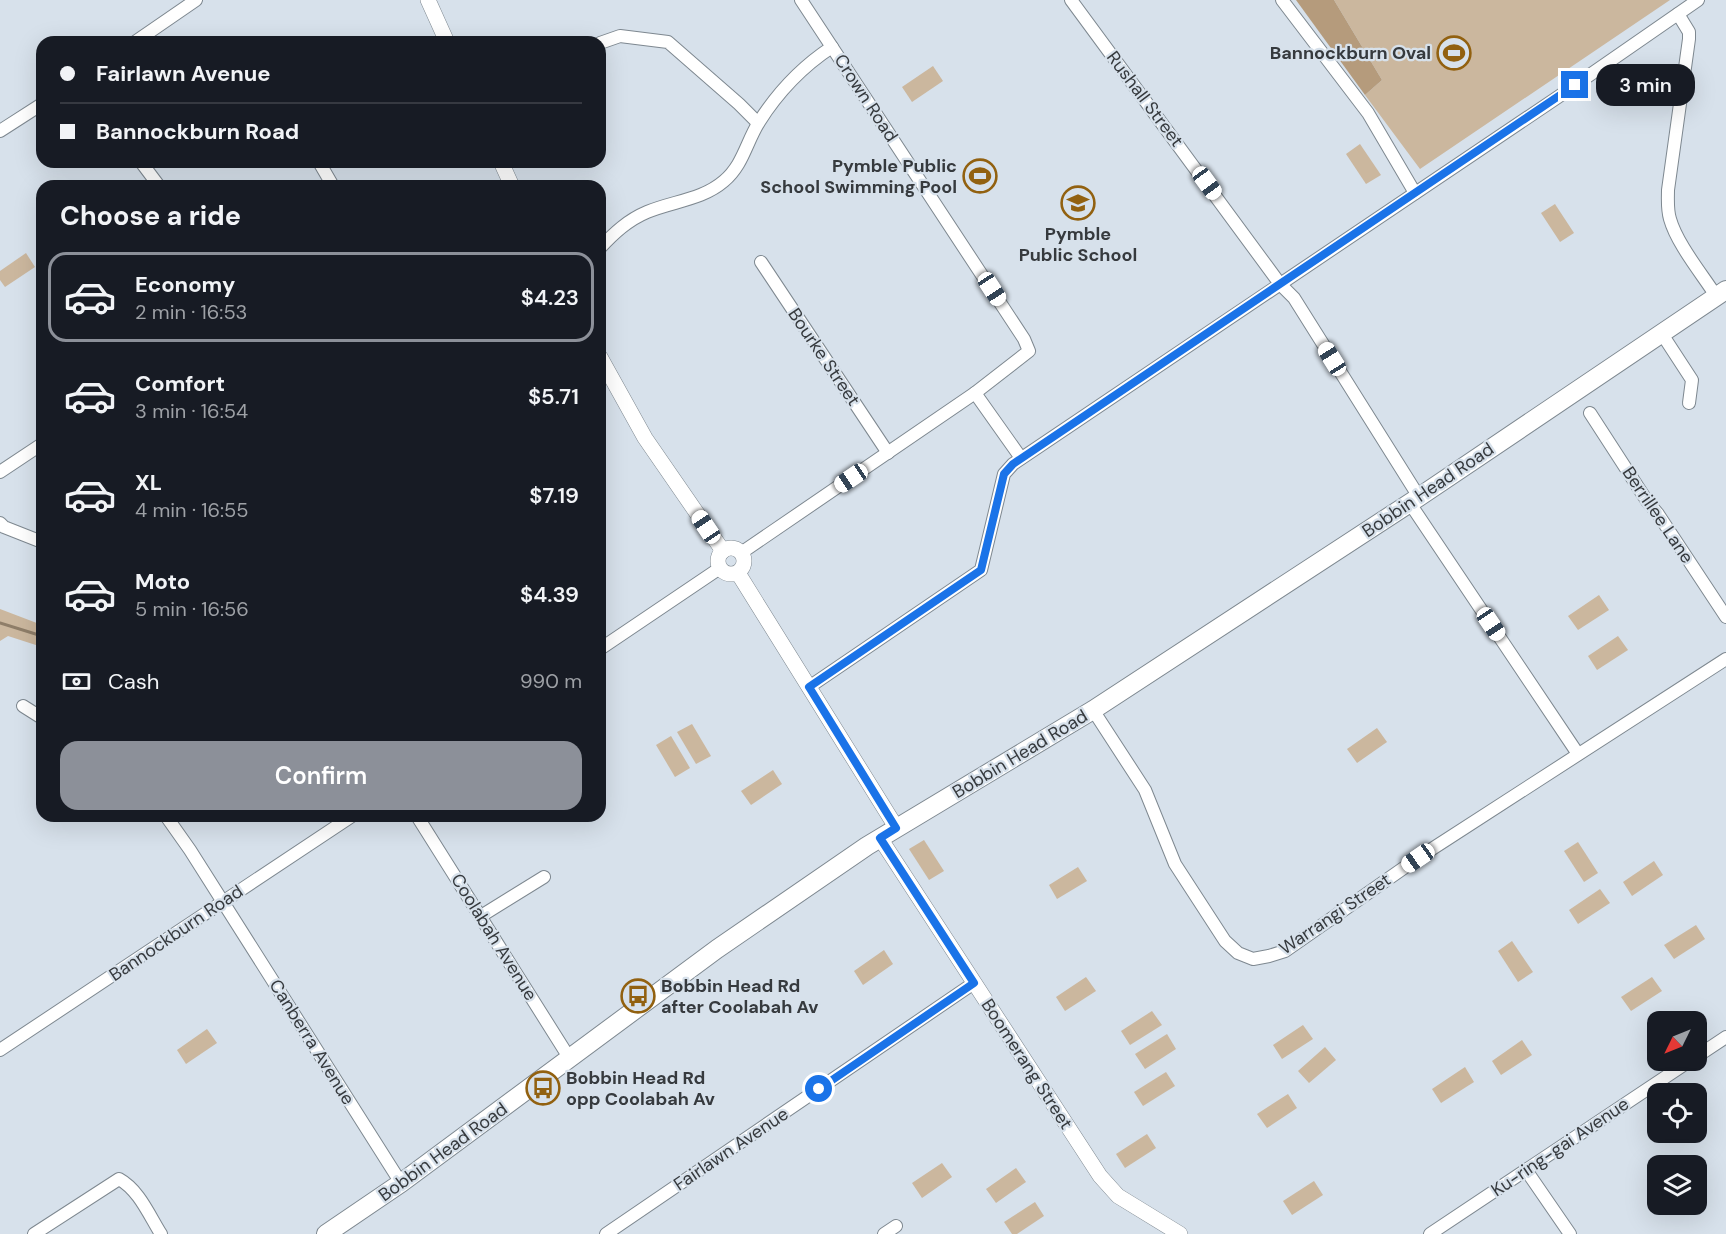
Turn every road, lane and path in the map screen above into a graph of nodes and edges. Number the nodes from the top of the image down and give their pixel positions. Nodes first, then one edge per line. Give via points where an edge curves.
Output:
1 (196, 0) edge
2 (428, 0) edge
3 (801, 0) edge
4 (1071, 0) edge
5 (1282, 0) edge
6 (1698, 0) edge
7 (1678, 14) junction
8 (144, 36) edge
9 (444, 36) edge
10 (606, 41) edge
11 (832, 47) junction
12 (36, 108) edge
13 (758, 123) junction
14 (0, 131) edge
15 (1415, 193) junction
16 (606, 242) edge
17 (761, 262) dead end
18 (1280, 284) junction
19 (1721, 293) edge
20 (1662, 334) junction
21 (606, 368) edge
22 (975, 393) junction
23 (1689, 403) dead end
24 (1590, 413) dead end
25 (36, 448) edge
26 (888, 453) junction
27 (1021, 458) junction
28 (0, 472) edge
29 (1414, 500) junction
30 (0, 523) edge
31 (36, 539) edge
32 (723, 551) junction
33 (741, 553) junction
34 (720, 568) junction
35 (738, 573) junction
36 (1726, 617) edge
37 (606, 645) edge
38 (1726, 660) edge
39 (809, 687) junction
40 (23, 706) dead end
41 (1093, 710) junction
42 (36, 714) edge
43 (1578, 754) junction
44 (170, 822) edge
45 (343, 822) edge
46 (421, 822) edge
47 (896, 828) junction
48 (880, 838) junction
49 (544, 877) dead end
50 (222, 902) junction
51 (481, 916) junction
52 (974, 983) junction
53 (1726, 1037) edge
54 (2, 1045) edge
55 (1707, 1050) edge
56 (570, 1059) junction
57 (1674, 1071) edge
58 (1526, 1170) junction
59 (401, 1183) junction
60 (896, 1226) dead end
61 (34, 1234) edge
62 (161, 1234) edge
63 (326, 1234) edge
64 (606, 1234) edge
65 (884, 1234) edge
66 (1180, 1234) edge
67 (1430, 1234) edge
68 (1570, 1234) edge

1 - 8 street
2 - 9 street
3 - 11 street, Crown Road
4 - 18 street, Rushall Street
5 - 15 street via 1368,113
6 - 7 street
7 - 15 street
7 - 19 street via 1689,39 1668,190 1670,219 1691,258
10 - 13 street via 620,36 668,42
11 - 13 street via 790,80
11 - 22 street, Crown Road via 1029,351
12 - 14 street
13 - 16 street via 739,166 721,184 700,196 631,220
15 - 18 street
17 - 26 street, Bourke Street
18 - 27 street
18 - 29 street, Rushall Street via 1294,298
19 - 20 main road, Bobbin Head Road
20 - 23 street via 1692,380
20 - 29 main road, Bobbin Head Road
21 - 32 street via 645,438
22 - 26 street
22 - 27 street
24 - 36 street, Berrillee Lane
25 - 28 street
26 - 33 street
27 - 39 street via 1004,474 981,570
29 - 41 main road, Bobbin Head Road
29 - 43 street, Rushall Street
30 - 31 street
32 - 33 street via 731,548
32 - 34 street via 718,559
33 - 35 street via 744,562
34 - 35 street via 728,574
34 - 37 street
35 - 39 street
38 - 43 street, Warrangi Street
39 - 47 street
40 - 42 street
41 - 43 street, Warrangi Street via 1145,790 1175,864 1225,941 1238,953 1253,959 1285,951
41 - 47 main road, Bobbin Head Road
44 - 50 street, Canberra Avenue
45 - 50 street, Bannockburn Road
46 - 51 street, Coolabah Avenue
47 - 48 main road, Bobbin Head Road
48 - 52 street, Boomerang Street
48 - 56 main road, Bobbin Head Road via 717,949
49 - 51 street
50 - 54 street, Bannockburn Road
50 - 59 street, Canberra Avenue
51 - 56 street, Coolabah Avenue
52 - 64 street, Fairlawn Avenue
52 - 66 street, Boomerang Street via 1107,1186
53 - 55 street
56 - 59 main road, Bobbin Head Road
57 - 58 street, Ku-ring-gai Avenue
58 - 67 street, Ku-ring-gai Avenue
58 - 68 street
59 - 63 main road, Bobbin Head Road
60 - 65 street
61 - 62 street via 119,1179 135,1191

